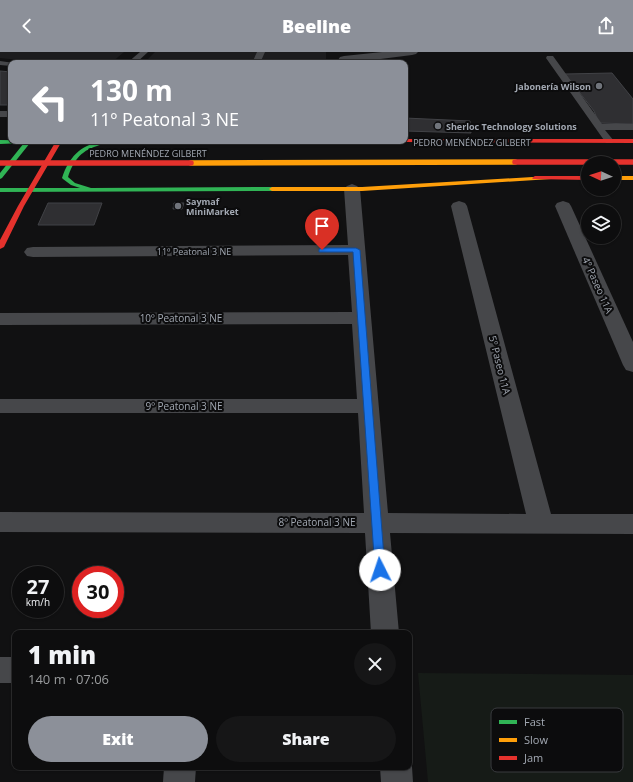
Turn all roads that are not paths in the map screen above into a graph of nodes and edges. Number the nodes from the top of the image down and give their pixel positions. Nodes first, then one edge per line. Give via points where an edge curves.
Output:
1 (144, 52) edge
2 (412, 52) edge
3 (344, 58) edge
4 (550, 58) dead end
5 (135, 60) edge
6 (600, 127) junction
7 (633, 127) edge
8 (408, 140) edge
9 (609, 141) junction
10 (633, 141) edge
11 (27, 144) edge
12 (57, 144) edge
13 (96, 144) edge
14 (7, 152) dead end
15 (29, 152) dead end
16 (43, 152) dead end
17 (98, 152) dead end
18 (633, 162) edge
19 (0, 163) edge
20 (75, 175) dead end
21 (443, 175) dead end
22 (0, 176) edge
23 (14, 176) dead end
24 (27, 176) dead end
25 (549, 178) junction
26 (581, 178) edge
27 (621, 178) edge
28 (633, 178) edge
29 (357, 189) junction
30 (517, 189) dead end
31 (0, 190) edge
32 (30, 190) junction
33 (95, 190) junction
34 (459, 206) dead end
35 (563, 206) dead end
36 (0, 247) edge
37 (356, 250) junction
38 (33, 252) dead end
39 (0, 318) edge
40 (362, 318) junction
41 (633, 365) edge
42 (0, 406) edge
43 (368, 406) junction
44 (0, 522) edge
45 (376, 522) junction
46 (541, 524) junction
47 (633, 524) edge
48 (385, 630) edge
49 (0, 670) edge
50 (12, 670) edge
51 (180, 770) edge
52 (396, 770) edge
53 (179, 782) edge
54 (397, 782) edge

1 - 5 lane
2 - 3 street
4 - 6 lane
6 - 7 lane
6 - 9 lane
8 - 9 main road
9 - 10 main road
11 - 22 main road
12 - 32 main road
13 - 33 main road via 75,154 65,178 74,185
14 - 15 main road
16 - 17 main road, PEDRO MENÉNDEZ GILBERT
18 - 19 main road, PEDRO MENÉNDEZ GILBERT, bridge
20 - 24 main road
21 - 25 main road
22 - 23 main road
25 - 26 main road
25 - 29 main road
27 - 28 main road
29 - 30 main road
29 - 33 main road
29 - 37 street
31 - 32 main road
32 - 33 main road
32 - 36 main road
34 - 46 street, 5º Paseo 11A
35 - 41 street, 4º Paseo 11A
37 - 38 street, 11º Peatonal 3 NE
37 - 40 street
39 - 40 street, 10º Peatonal 3 NE
40 - 43 street
42 - 43 street, 9º Peatonal 3 NE
43 - 45 street
44 - 45 street, 8º Peatonal 3 NE
45 - 46 street, 8º Peatonal 3 NE
45 - 48 street
46 - 47 street, 8º Peatonal 3 NE
49 - 50 street
51 - 53 street
52 - 54 street

